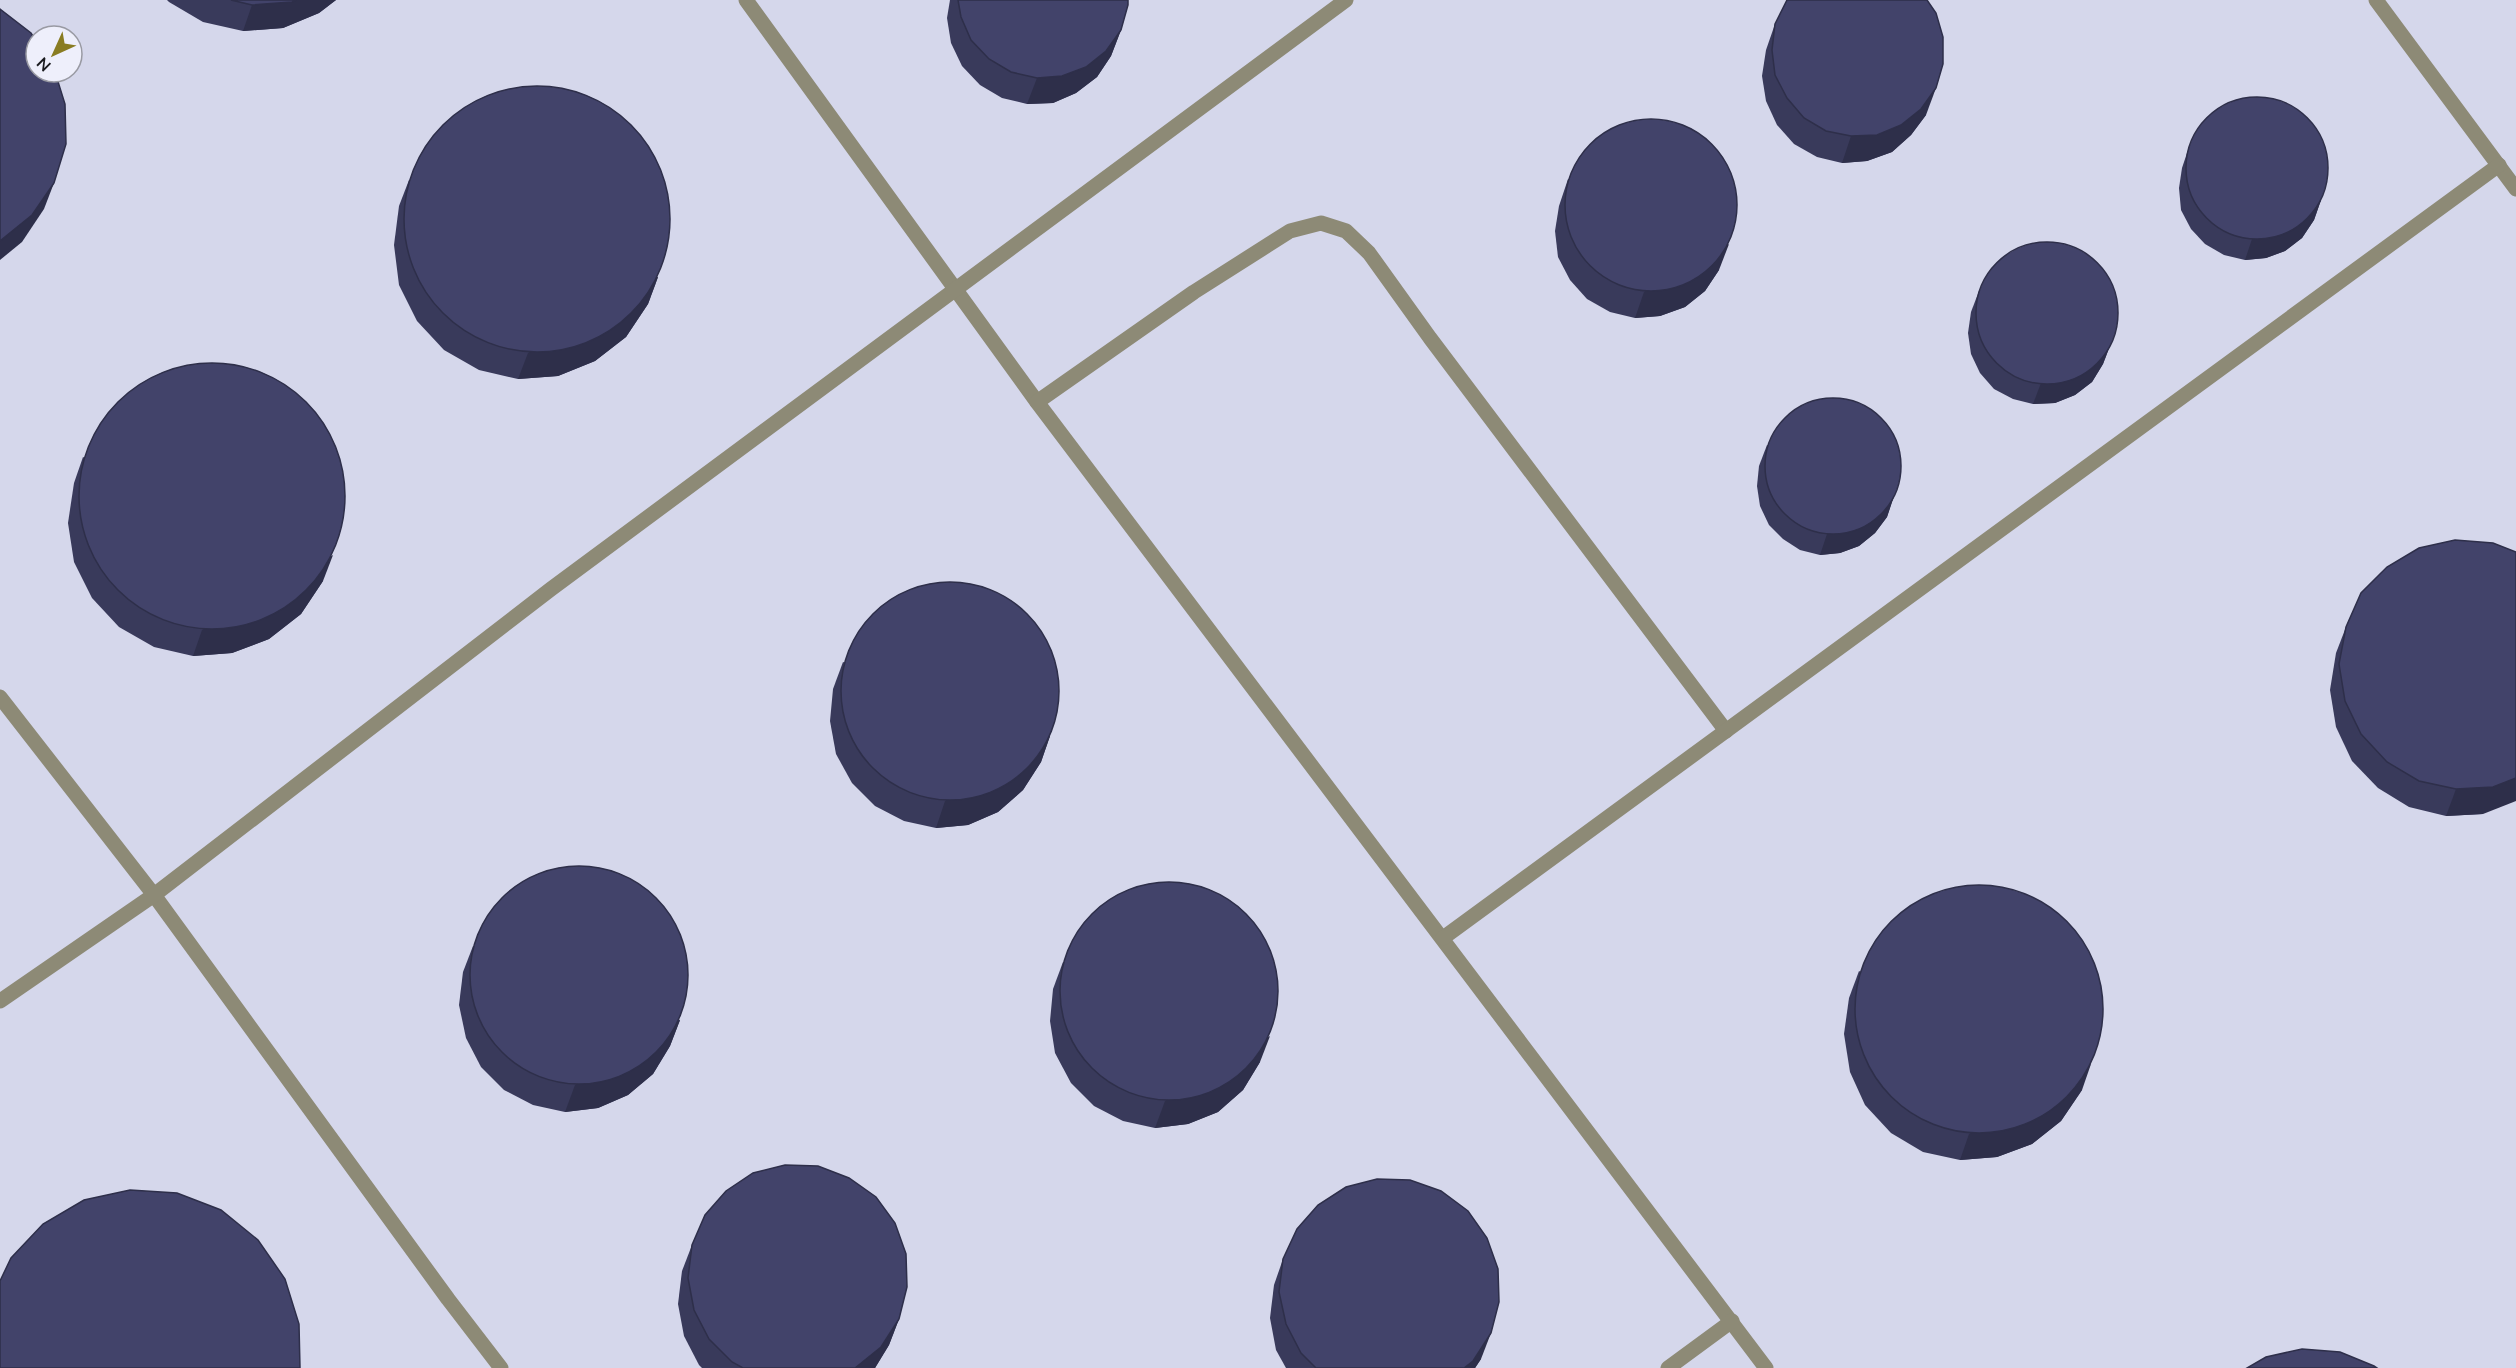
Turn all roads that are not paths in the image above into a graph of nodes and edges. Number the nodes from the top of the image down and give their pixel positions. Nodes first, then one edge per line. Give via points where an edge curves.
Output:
1 (746, 0) edge
2 (1346, 0) edge
3 (2376, 0) edge
4 (2499, 165) junction
5 (2516, 189) edge
6 (956, 290) junction
7 (1037, 402) junction
8 (0, 697) edge
9 (1726, 731) junction
10 (154, 895) junction
11 (1443, 939) junction
12 (0, 1001) edge
13 (1732, 1322) junction
14 (501, 1368) edge
15 (1668, 1368) edge
16 (1766, 1368) edge

1 - 6 lane
2 - 6 lane
3 - 4 lane
4 - 5 lane
4 - 9 lane
6 - 7 lane
6 - 10 lane via 551,589
7 - 9 lane via 1194,292 1290,231 1321,223 1346,231 1369,253
7 - 11 lane
8 - 10 lane
9 - 11 lane
10 - 12 lane
10 - 14 lane
11 - 13 lane
13 - 15 lane
13 - 16 lane

